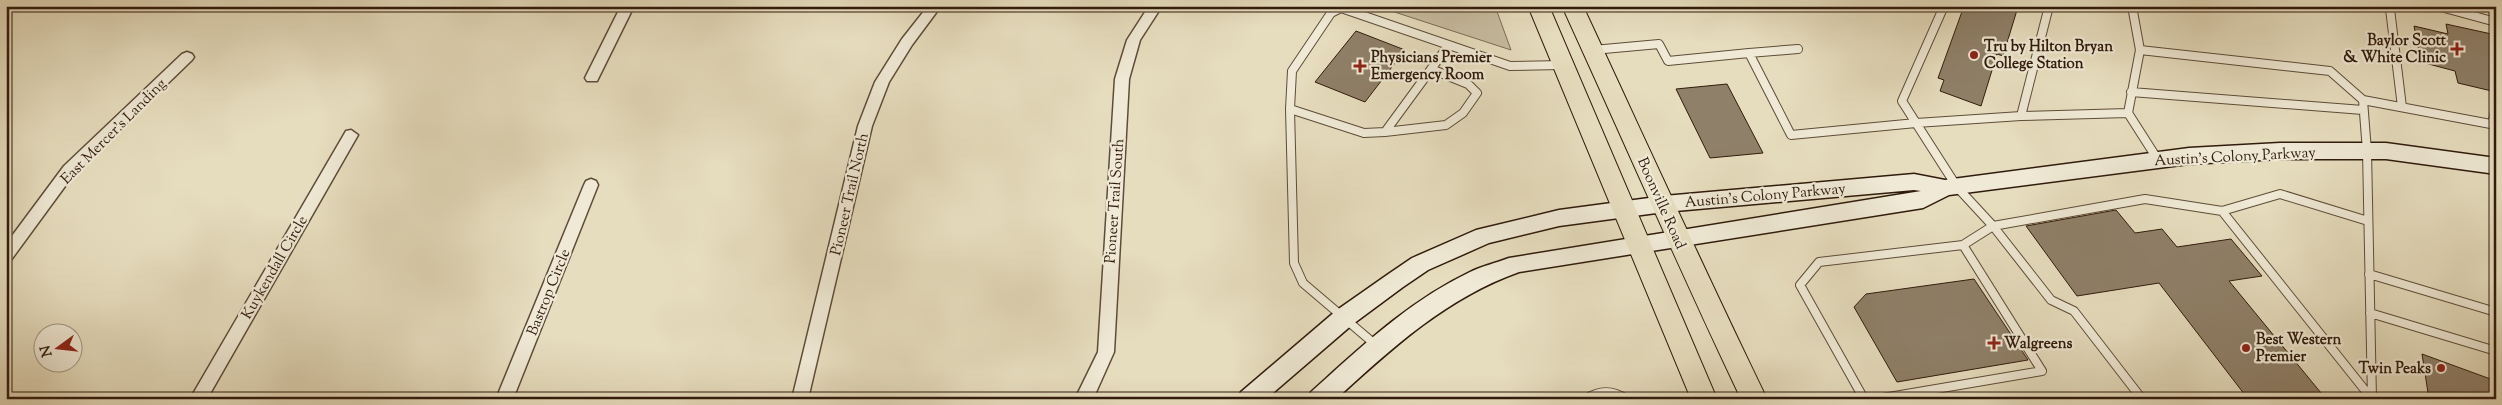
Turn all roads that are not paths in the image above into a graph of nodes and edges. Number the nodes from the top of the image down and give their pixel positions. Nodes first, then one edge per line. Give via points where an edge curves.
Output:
1 (628, 6) edge
2 (935, 6) edge
3 (1156, 6) edge
4 (1538, 6) edge
5 (1572, 6) edge
6 (1944, 6) edge
7 (2049, 6) edge
8 (2132, 6) edge
9 (2397, 6) edge
10 (2437, 6) edge
11 (2496, 22) edge
12 (1448, 46) junction
13 (1798, 49) dead end
14 (1592, 50) junction
15 (2140, 50) junction
16 (1749, 54) junction
17 (187, 57) dead end
18 (1563, 65) junction
19 (1431, 69) junction
20 (592, 78) dead end
21 (2131, 92) junction
22 (2363, 100) junction
23 (2402, 107) junction
24 (2496, 108) edge
25 (1290, 109) junction
26 (2363, 110) junction
27 (2128, 113) junction
28 (2021, 116) junction
29 (1916, 123) junction
30 (2494, 124) edge
31 (1385, 132) junction
32 (351, 135) dead end
33 (2367, 151) junction
34 (2158, 160) junction
35 (2496, 166) edge
36 (591, 185) dead end
37 (1951, 188) junction
38 (1664, 204) junction
39 (1623, 210) junction
40 (2222, 211) junction
41 (2368, 221) junction
42 (1993, 226) junction
43 (1677, 238) junction
44 (1637, 244) junction
45 (1963, 245) junction
46 (6, 256) edge
47 (2370, 274) junction
48 (2496, 312) edge
49 (2370, 313) junction
50 (1345, 317) junction
51 (1378, 347) junction
52 (2496, 351) edge
53 (198, 399) edge
54 (504, 399) edge
55 (800, 399) edge
56 (1083, 399) edge
57 (1249, 399) edge
58 (1319, 399) edge
59 (1586, 399) edge
60 (1626, 399) edge
61 (1704, 399) edge
62 (1754, 399) edge
63 (1864, 399) edge
64 (1877, 399) edge
65 (2142, 399) edge
66 (2372, 399) edge

1 - 20 street
2 - 55 street, Pioneer Trail North via 906,42 882,82 865,126
3 - 56 street, Pioneer Trail South via 1137,32 1126,55 1120,99 1106,352
4 - 18 main road
5 - 14 main road, Boonville Road
6 - 29 lane via 1902,101
7 - 28 lane
8 - 15 lane
9 - 23 lane via 2390,9
10 - 11 lane
12 - 18 lane via 1510,66
12 - 19 lane
12 - 25 lane via 1342,8 1331,13 1292,71
13 - 16 lane
14 - 16 lane via 1659,44 1668,61
14 - 38 main road, Boonville Road
15 - 21 lane
15 - 22 lane via 2330,71
16 - 29 lane via 1792,135
17 - 46 street, East Mercer's Landing via 69,170
18 - 39 main road
19 - 31 lane
19 - 31 lane via 1468,84 1477,93 1463,113 1446,125
21 - 26 lane
21 - 27 lane
22 - 23 lane
22 - 26 lane
23 - 30 lane
24 - 30 lane
25 - 31 lane via 1364,132
25 - 50 lane via 1294,263 1303,283
26 - 33 lane
27 - 28 lane
27 - 34 lane
28 - 29 lane
29 - 37 lane
32 - 53 street, Kuykendall Circle
33 - 34 street, Austin's Colony Parkway via 2280,151
33 - 35 street, Austin's Colony Parkway
33 - 41 lane
34 - 37 street, Austin's Colony Parkway
36 - 54 street, Bastrop Circle
37 - 38 street, Austin's Colony Parkway via 1914,182
37 - 42 lane
37 - 43 street, Austin's Colony Parkway via 1923,200
38 - 39 street, Austin's Colony Parkway
38 - 43 main road, Boonville Road
39 - 44 main road
39 - 50 street, Austin's Colony Parkway via 1559,218 1484,236 1420,264
40 - 41 lane via 2280,194
40 - 42 lane via 2145,199
40 - 66 lane
41 - 47 lane
42 - 45 lane
42 - 65 lane via 2051,300 2074,311
43 - 44 street, Austin's Colony Parkway
43 - 62 main road, Boonville Road
44 - 51 street, Austin's Colony Parkway via 1517,264 1471,282 1435,304
44 - 61 main road
45 - 63 lane via 1819,262 1800,285
45 - 64 lane via 2042,372
47 - 48 lane
47 - 49 lane
49 - 52 lane
49 - 66 lane
50 - 51 lane
50 - 57 street, Austin's Colony Parkway
51 - 58 street, Austin's Colony Parkway
59 - 60 lane via 1590,395 1609,392

